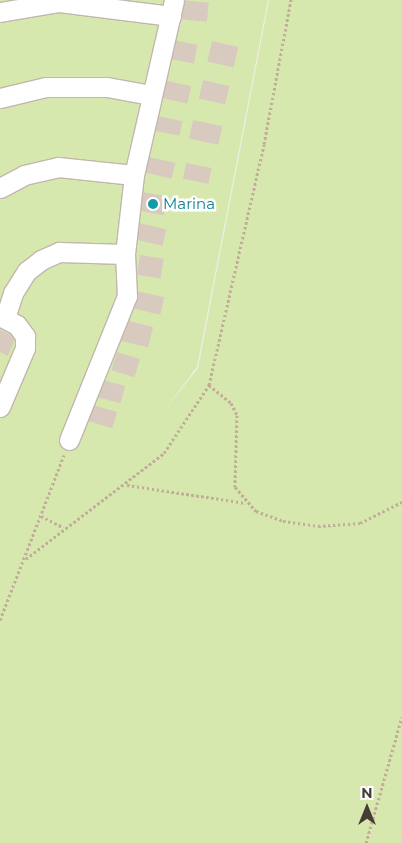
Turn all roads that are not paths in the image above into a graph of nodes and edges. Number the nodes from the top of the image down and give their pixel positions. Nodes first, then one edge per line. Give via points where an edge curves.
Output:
1 (173, 8) edge
2 (0, 12) edge
3 (151, 95) junction
4 (0, 98) edge
5 (134, 175) junction
6 (0, 188) edge
7 (125, 254) junction
8 (3, 317) edge
9 (0, 407) edge
10 (69, 440) road end

1 - 2 lane via 59,2
1 - 3 lane
3 - 4 lane via 107,87 46,86
3 - 5 lane
5 - 6 lane via 58,167 24,176
5 - 7 lane
7 - 8 lane via 67,252 41,260 27,271
7 - 10 lane via 126,296
8 - 9 lane via 17,324 25,336 26,348

